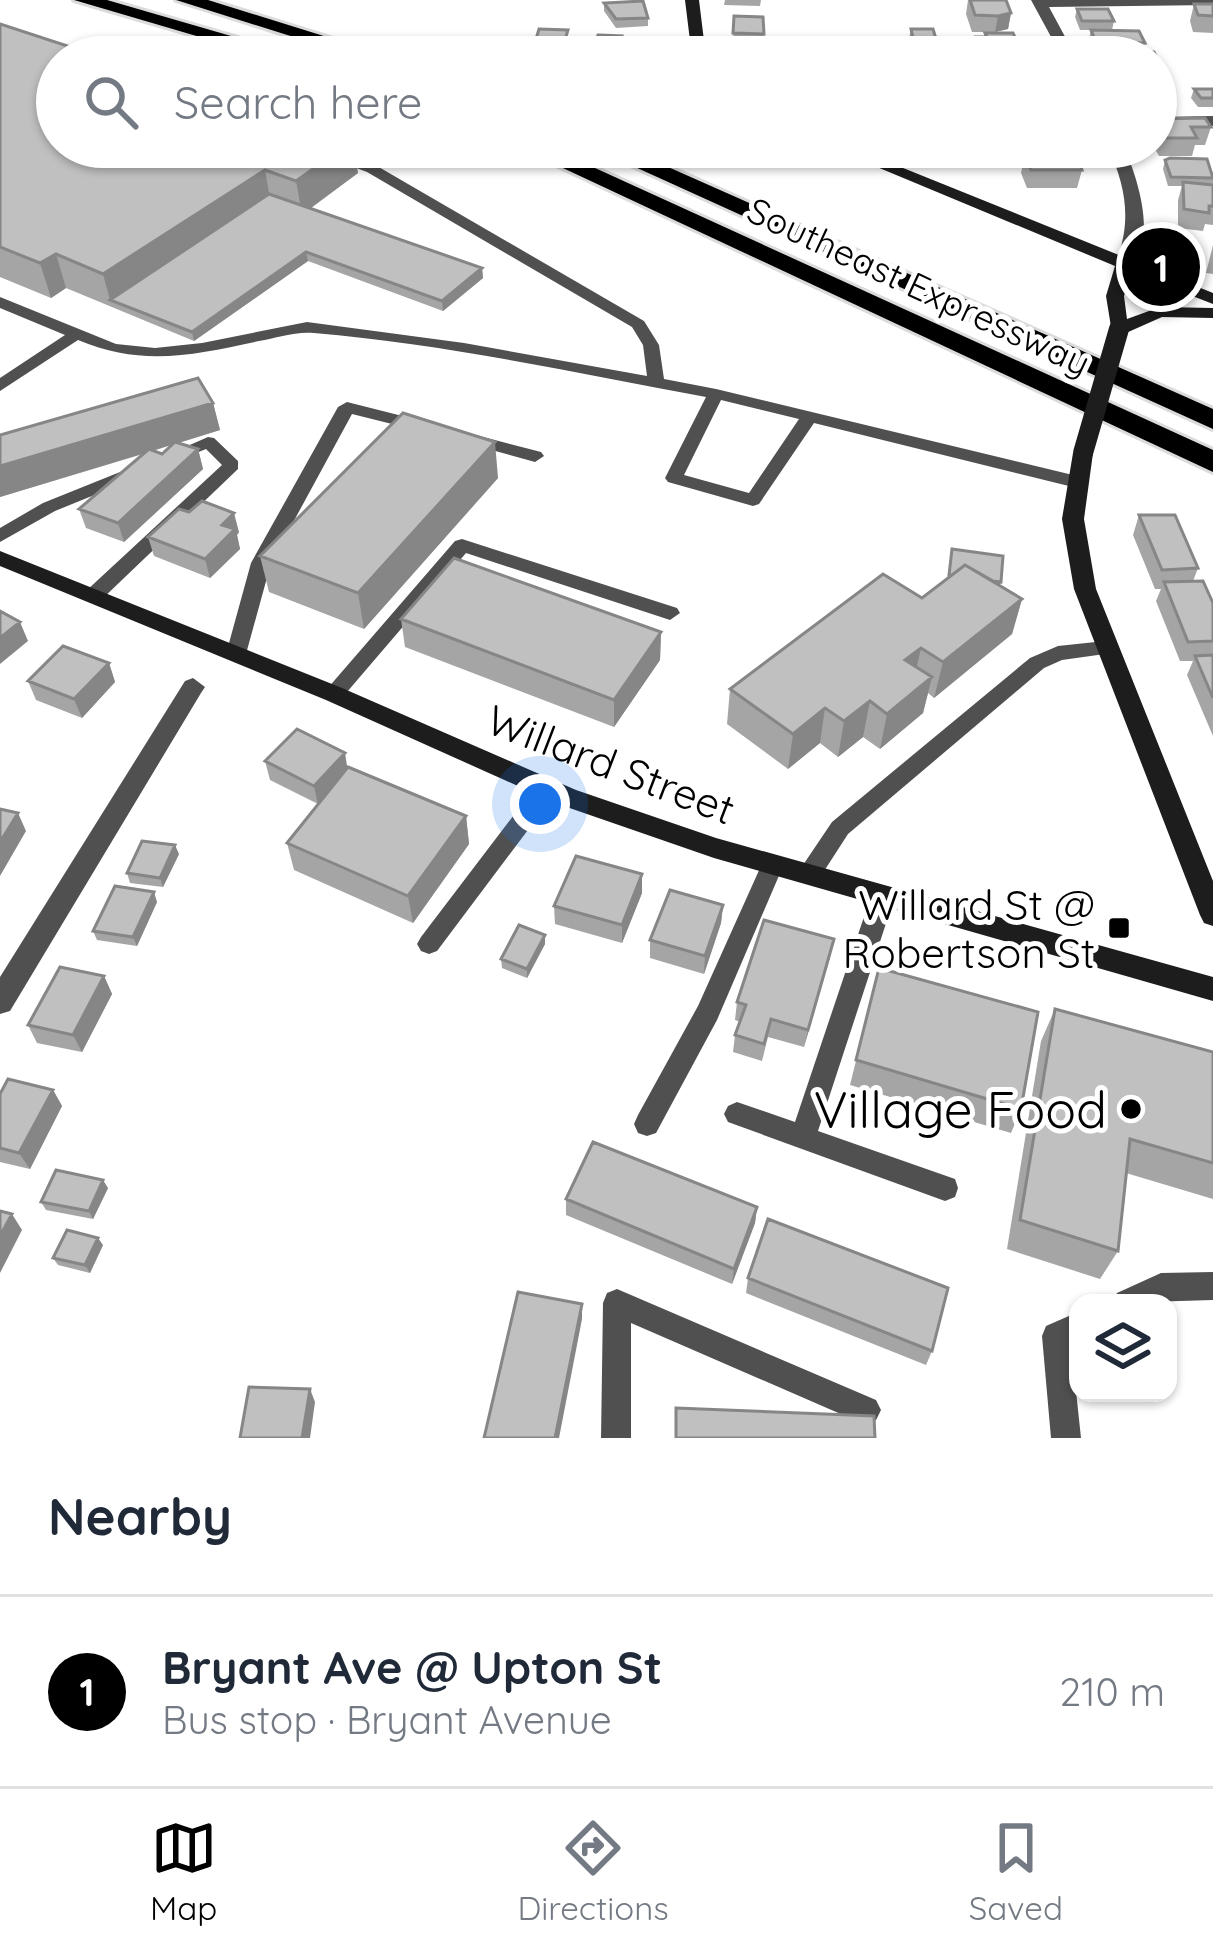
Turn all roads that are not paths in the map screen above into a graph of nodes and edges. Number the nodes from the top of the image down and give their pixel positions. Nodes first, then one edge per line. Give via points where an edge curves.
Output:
1 (84, 0) edge
2 (126, 0) edge
3 (186, 0) edge
4 (225, 0) edge
5 (692, 0) edge
6 (1213, 1) edge
7 (1039, 2) edge
8 (215, 36) edge
9 (254, 36) edge
10 (309, 36) edge
11 (345, 36) edge
12 (696, 36) edge
13 (1058, 36) edge
14 (1177, 122) edge
15 (1213, 122) edge
16 (369, 168) edge
17 (576, 168) edge
18 (608, 168) edge
19 (650, 168) edge
20 (689, 168) edge
21 (889, 168) edge
22 (1124, 168) edge
23 (1125, 262) junction
24 (1213, 299) edge
25 (0, 302) edge
26 (1213, 313) edge
27 (1119, 328) junction
28 (77, 334) junction
29 (656, 383) junction
30 (0, 386) edge
31 (716, 394) junction
32 (1213, 399) edge
33 (809, 417) junction
34 (1213, 420) edge
35 (1213, 442) edge
36 (535, 456) dead end
37 (1213, 462) edge
38 (1077, 482) junction
39 (0, 536) edge
40 (0, 558) edge
41 (93, 596) junction
42 (670, 613) dead end
43 (1106, 648) junction
44 (236, 654) junction
45 (193, 687) dead end
46 (334, 694) junction
47 (547, 788) junction
48 (773, 864) junction
49 (808, 874) junction
50 (883, 896) junction
51 (1213, 915) edge
52 (429, 944) dead end
53 (1213, 989) edge
54 (0, 1002) edge
55 (737, 1114) dead end
56 (647, 1124) dead end
57 (803, 1137) junction
58 (945, 1189) dead end
59 (1213, 1286) edge
60 (1146, 1294) edge
61 (1069, 1330) edge
62 (866, 1409) dead end
63 (616, 1438) edge
64 (1066, 1438) edge

1 - 8 highway
2 - 9 highway
3 - 10 highway
4 - 11 highway
5 - 12 main road
6 - 7 street
7 - 13 street
14 - 15 street
16 - 29 lane via 638,324 651,345
17 - 37 highway, Southeast Expressway
18 - 35 highway
19 - 34 highway
20 - 32 highway, Southeast Expressway
21 - 23 main road
22 - 23 street via 1136,202
23 - 24 main road
23 - 27 main road via 1115,296
25 - 28 lane
26 - 27 main road via 1160,312
27 - 38 main road, bridge
28 - 29 lane via 154,353 307,327
28 - 30 lane
29 - 31 lane
31 - 33 lane
31 - 33 lane via 674,478 753,500
33 - 38 lane
36 - 44 lane via 347,407 261,563
38 - 43 main road via 1078,562
39 - 41 lane via 208,442 232,465
40 - 41 main road, Willard Street
41 - 44 main road, Willard Street
42 - 46 lane via 461,545
43 - 49 lane via 1058,652 1037,663 840,828
43 - 51 main road
44 - 46 main road, Willard Street
45 - 54 street
46 - 47 main road, Willard Street
47 - 48 main road, Willard Street
47 - 52 lane
48 - 49 main road, Willard Street
48 - 56 lane via 708,1012
49 - 50 main road, Willard Street
50 - 53 main road, Willard Street
50 - 57 lane
55 - 57 lane
57 - 58 lane
59 - 60 lane
61 - 64 lane via 1056,1336
62 - 63 lane via 616,1303

